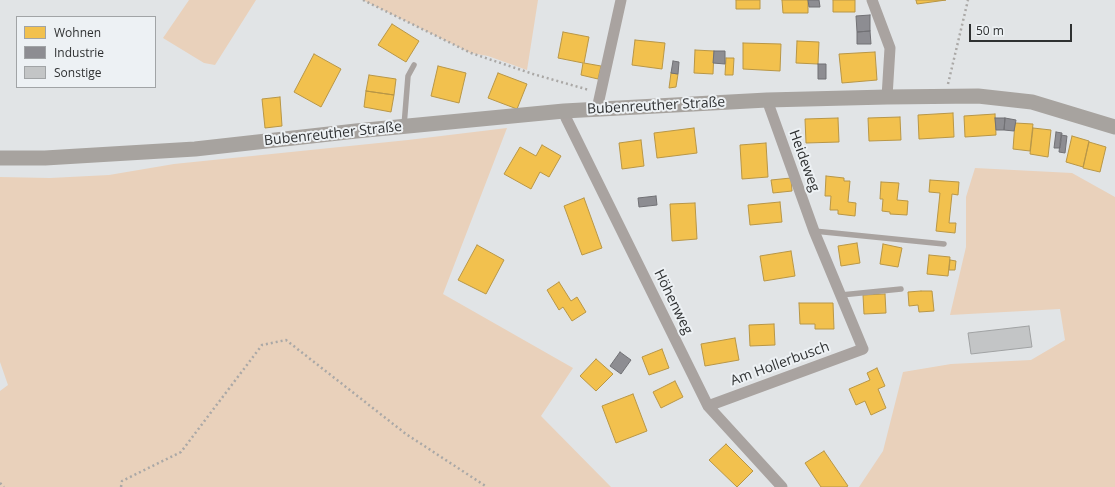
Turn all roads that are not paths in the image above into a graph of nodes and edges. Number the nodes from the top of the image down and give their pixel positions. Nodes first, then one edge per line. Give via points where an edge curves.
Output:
1 (621, 0) edge
2 (872, 0) edge
3 (414, 65) dead end
4 (887, 97) junction
5 (767, 100) junction
6 (597, 109) junction
7 (564, 112) junction
8 (404, 126) junction
9 (1115, 127) edge
10 (0, 158) edge
11 (814, 232) junction
12 (944, 244) dead end
13 (901, 289) dead end
14 (841, 295) junction
15 (863, 349) joint
16 (708, 406) junction
17 (782, 487) edge

1 - 6 street
2 - 4 street via 890,48
3 - 8 lane via 408,76
4 - 5 street, Bubenreuther Straße
4 - 9 street, Bubenreuther Straße via 978,96 1032,102
5 - 6 street, Bubenreuther Straße
5 - 11 street, Heideweg
6 - 7 street, Bubenreuther Straße
7 - 8 street, Bubenreuther Straße
7 - 16 street, Höhenweg
8 - 10 street, Bubenreuther Straße via 195,149 45,158
11 - 12 lane
11 - 14 street, Heideweg
13 - 14 lane
14 - 15 street, Heideweg
15 - 16 street, Am Hollerbusch
16 - 17 street, Höhenweg

